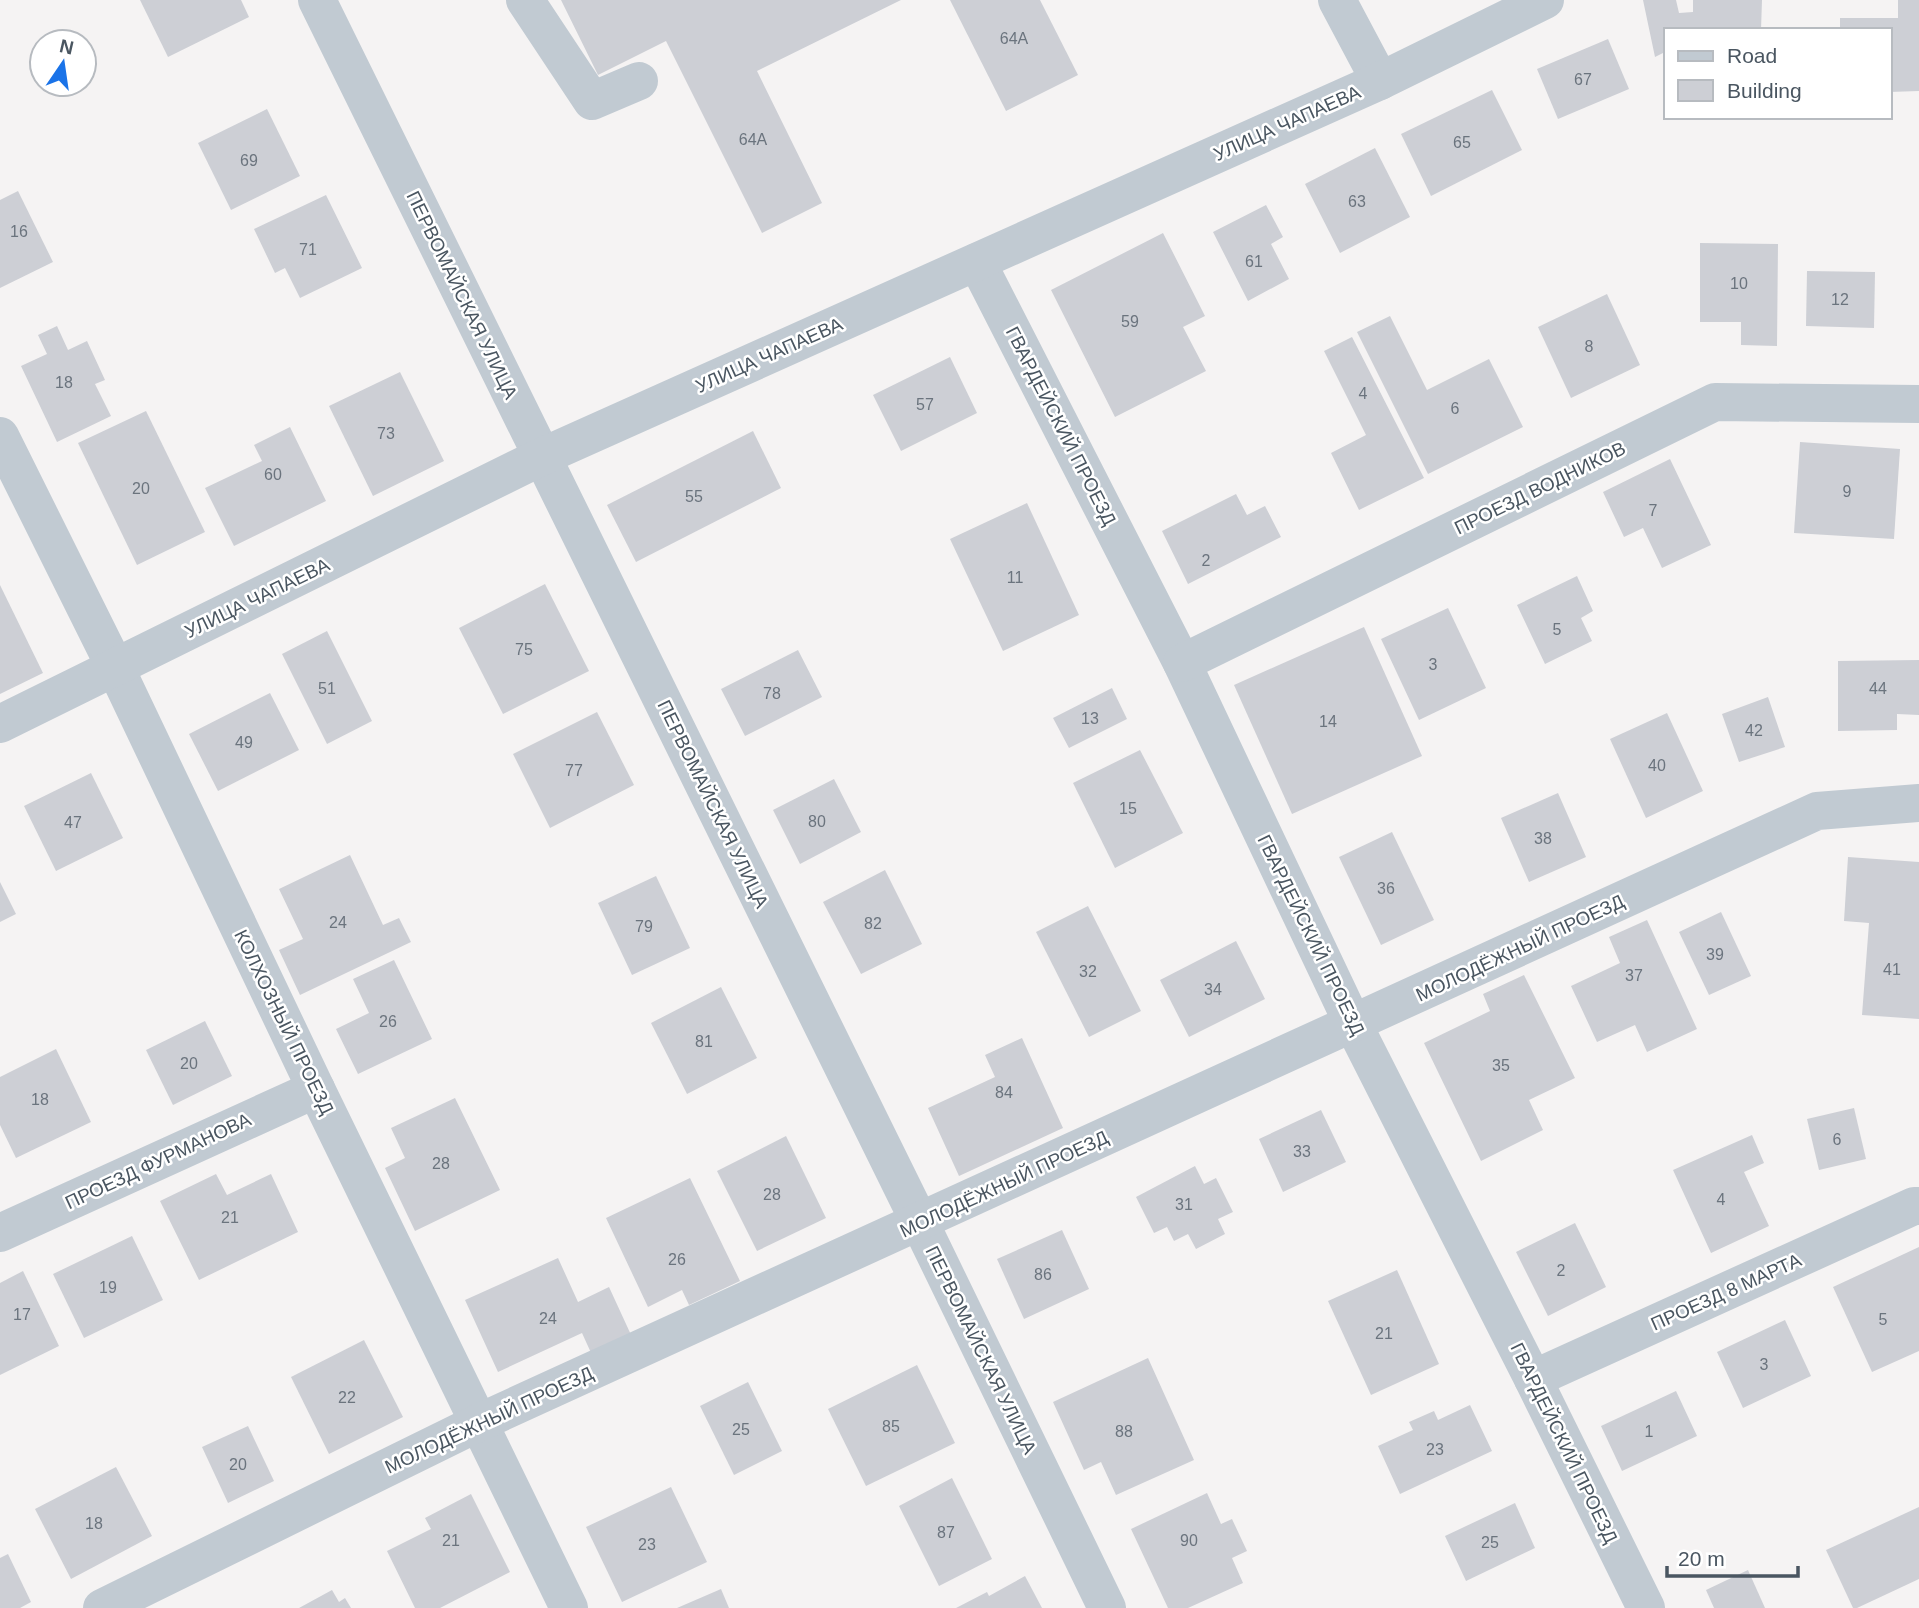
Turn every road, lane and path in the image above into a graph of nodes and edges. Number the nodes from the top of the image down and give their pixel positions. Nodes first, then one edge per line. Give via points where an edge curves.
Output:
1 (317, 0) edge
2 (524, 0) edge
3 (1337, 0) edge
4 (1545, 0) edge
5 (639, 81) dead end
6 (1380, 81) junction
7 (977, 262) junction
8 (1919, 404) edge
9 (0, 436) edge
10 (541, 457) junction
11 (1181, 663) junction
12 (115, 667) junction
13 (0, 724) edge
14 (1919, 803) edge
15 (1353, 1024) junction
16 (316, 1089) junction
17 (1919, 1206) edge
18 (920, 1223) junction
19 (0, 1233) edge
20 (1534, 1379) junction
21 (480, 1422) junction
22 (102, 1608) edge
23 (569, 1608) edge
24 (1107, 1608) edge
25 (1646, 1608) edge

1 - 10 street, ПЕРВОМАЙСКАЯ УЛИЦА
2 - 5 street via 592,101
3 - 6 street
4 - 6 street, УЛИЦА ЧАПАЕВА
6 - 7 street, УЛИЦА ЧАПАЕВА
7 - 10 street, УЛИЦА ЧАПАЕВА
7 - 11 street, ГВАРДЕЙСКИЙ ПРОЕЗД
8 - 11 street, ПРОЕЗД ВОДНИКОВ via 1715,402
9 - 12 street, КОЛХОЗНЫЙ ПРОЕЗД
10 - 12 street, УЛИЦА ЧАПАЕВА
10 - 18 street, ПЕРВОМАЙСКАЯ УЛИЦА
11 - 15 street, ГВАРДЕЙСКИЙ ПРОЕЗД
12 - 13 street, УЛИЦА ЧАПАЕВА
12 - 16 street, КОЛХОЗНЫЙ ПРОЕЗД
14 - 15 street, МОЛОДЁЖНЫЙ ПРОЕЗД via 1817,811
15 - 18 street, МОЛОДЁЖНЫЙ ПРОЕЗД
15 - 20 street, ГВАРДЕЙСКИЙ ПРОЕЗД
16 - 19 street, ПРОЕЗД ФУРМАНОВА
16 - 21 street, КОЛХОЗНЫЙ ПРОЕЗД
17 - 20 street, ПРОЕЗД 8 МАРТА
18 - 21 street, МОЛОДЁЖНЫЙ ПРОЕЗД
18 - 24 street, ПЕРВОМАЙСКАЯ УЛИЦА
20 - 25 street, ГВАРДЕЙСКИЙ ПРОЕЗД
21 - 22 street, МОЛОДЁЖНЫЙ ПРОЕЗД
21 - 23 street, КОЛХОЗНЫЙ ПРОЕЗД

